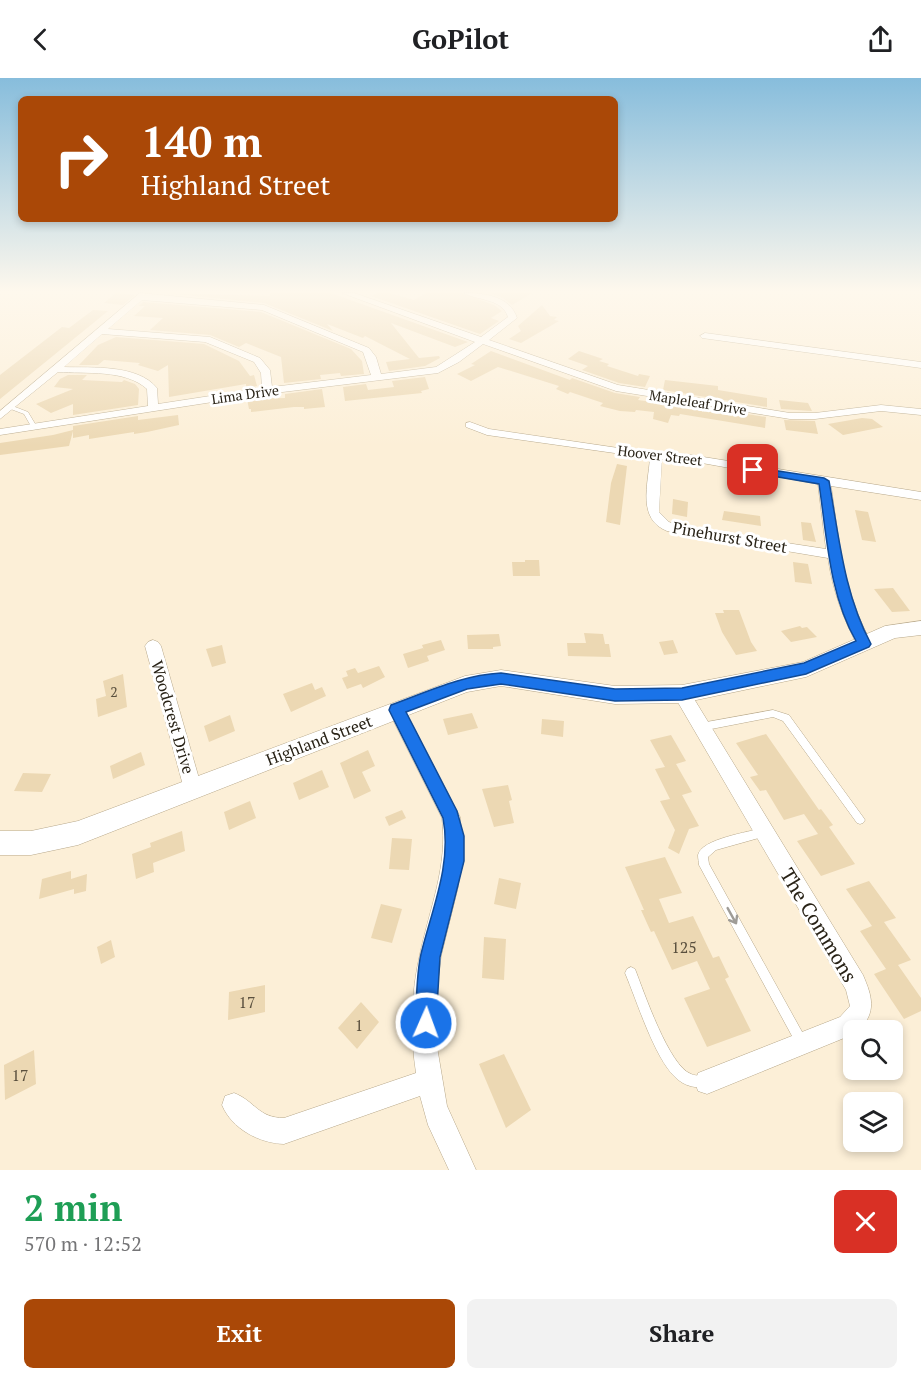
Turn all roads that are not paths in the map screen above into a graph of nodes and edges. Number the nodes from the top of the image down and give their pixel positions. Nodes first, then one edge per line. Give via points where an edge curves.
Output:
1 (85, 344) edge
2 (219, 344) edge
3 (352, 344) edge
4 (478, 344) edge
5 (491, 344) edge
6 (764, 344) edge
7 (921, 365) edge
8 (55, 369) junction
9 (377, 378) junction
10 (267, 390) junction
11 (10, 407) junction
12 (153, 408) junction
13 (921, 412) edge
14 (0, 416) edge
15 (470, 425) dead end
16 (34, 427) junction
17 (0, 432) edge
18 (656, 454) junction
19 (824, 481) junction
20 (921, 496) edge
21 (835, 555) junction
22 (921, 628) edge
23 (864, 644) junction
24 (153, 646) dead end
25 (682, 694) junction
26 (396, 710) junction
27 (702, 727) junction
28 (194, 789) junction
29 (860, 820) dead end
30 (765, 832) junction
31 (0, 843) edge
32 (631, 973) dead end
33 (802, 1044) junction
34 (428, 1081) junction
35 (707, 1082) joint
36 (234, 1105) dead end
37 (463, 1170) edge

1 - 8 street
2 - 10 street via 262,364 267,370
3 - 9 street via 366,350
4 - 9 street, Lima Drive via 438,370
5 - 13 street, Mapleleaf Drive via 616,388 647,394 790,416 881,408
6 - 7 street
8 - 11 street
8 - 12 street via 142,379 152,388
9 - 10 street, Lima Drive
10 - 12 street, Lima Drive
11 - 14 street
11 - 16 lane via 26,413
12 - 16 street, Lima Drive
15 - 18 street, Hoover Street via 487,432
16 - 17 street, Lima Drive
18 - 19 street, Hoover Street
18 - 21 street, Pinehurst Street via 653,512 664,525
19 - 20 street, Hoover Street
19 - 21 street
21 - 23 street via 852,622
22 - 23 street, Highland Street via 892,631
23 - 25 street, Highland Street via 806,669
24 - 28 street, Woodcrest Drive
25 - 26 street, Highland Street via 615,695 501,678 465,684
25 - 27 street, The Commons
26 - 28 street, Highland Street
26 - 34 street via 451,817 455,836 454,861 430,957 425,1040
27 - 29 lane via 773,713 786,718
27 - 30 street, The Commons
28 - 31 street, Highland Street via 78,833 31,843
30 - 33 street, The Commons via 855,983 862,1002 860,1013 848,1025
30 -> 33 lane via 713,846 702,855
32 - 35 lane via 676,1071 688,1080
33 - 35 street, The Commons
34 - 36 street via 284,1131 268,1131 255,1125
34 - 37 street via 441,1124

